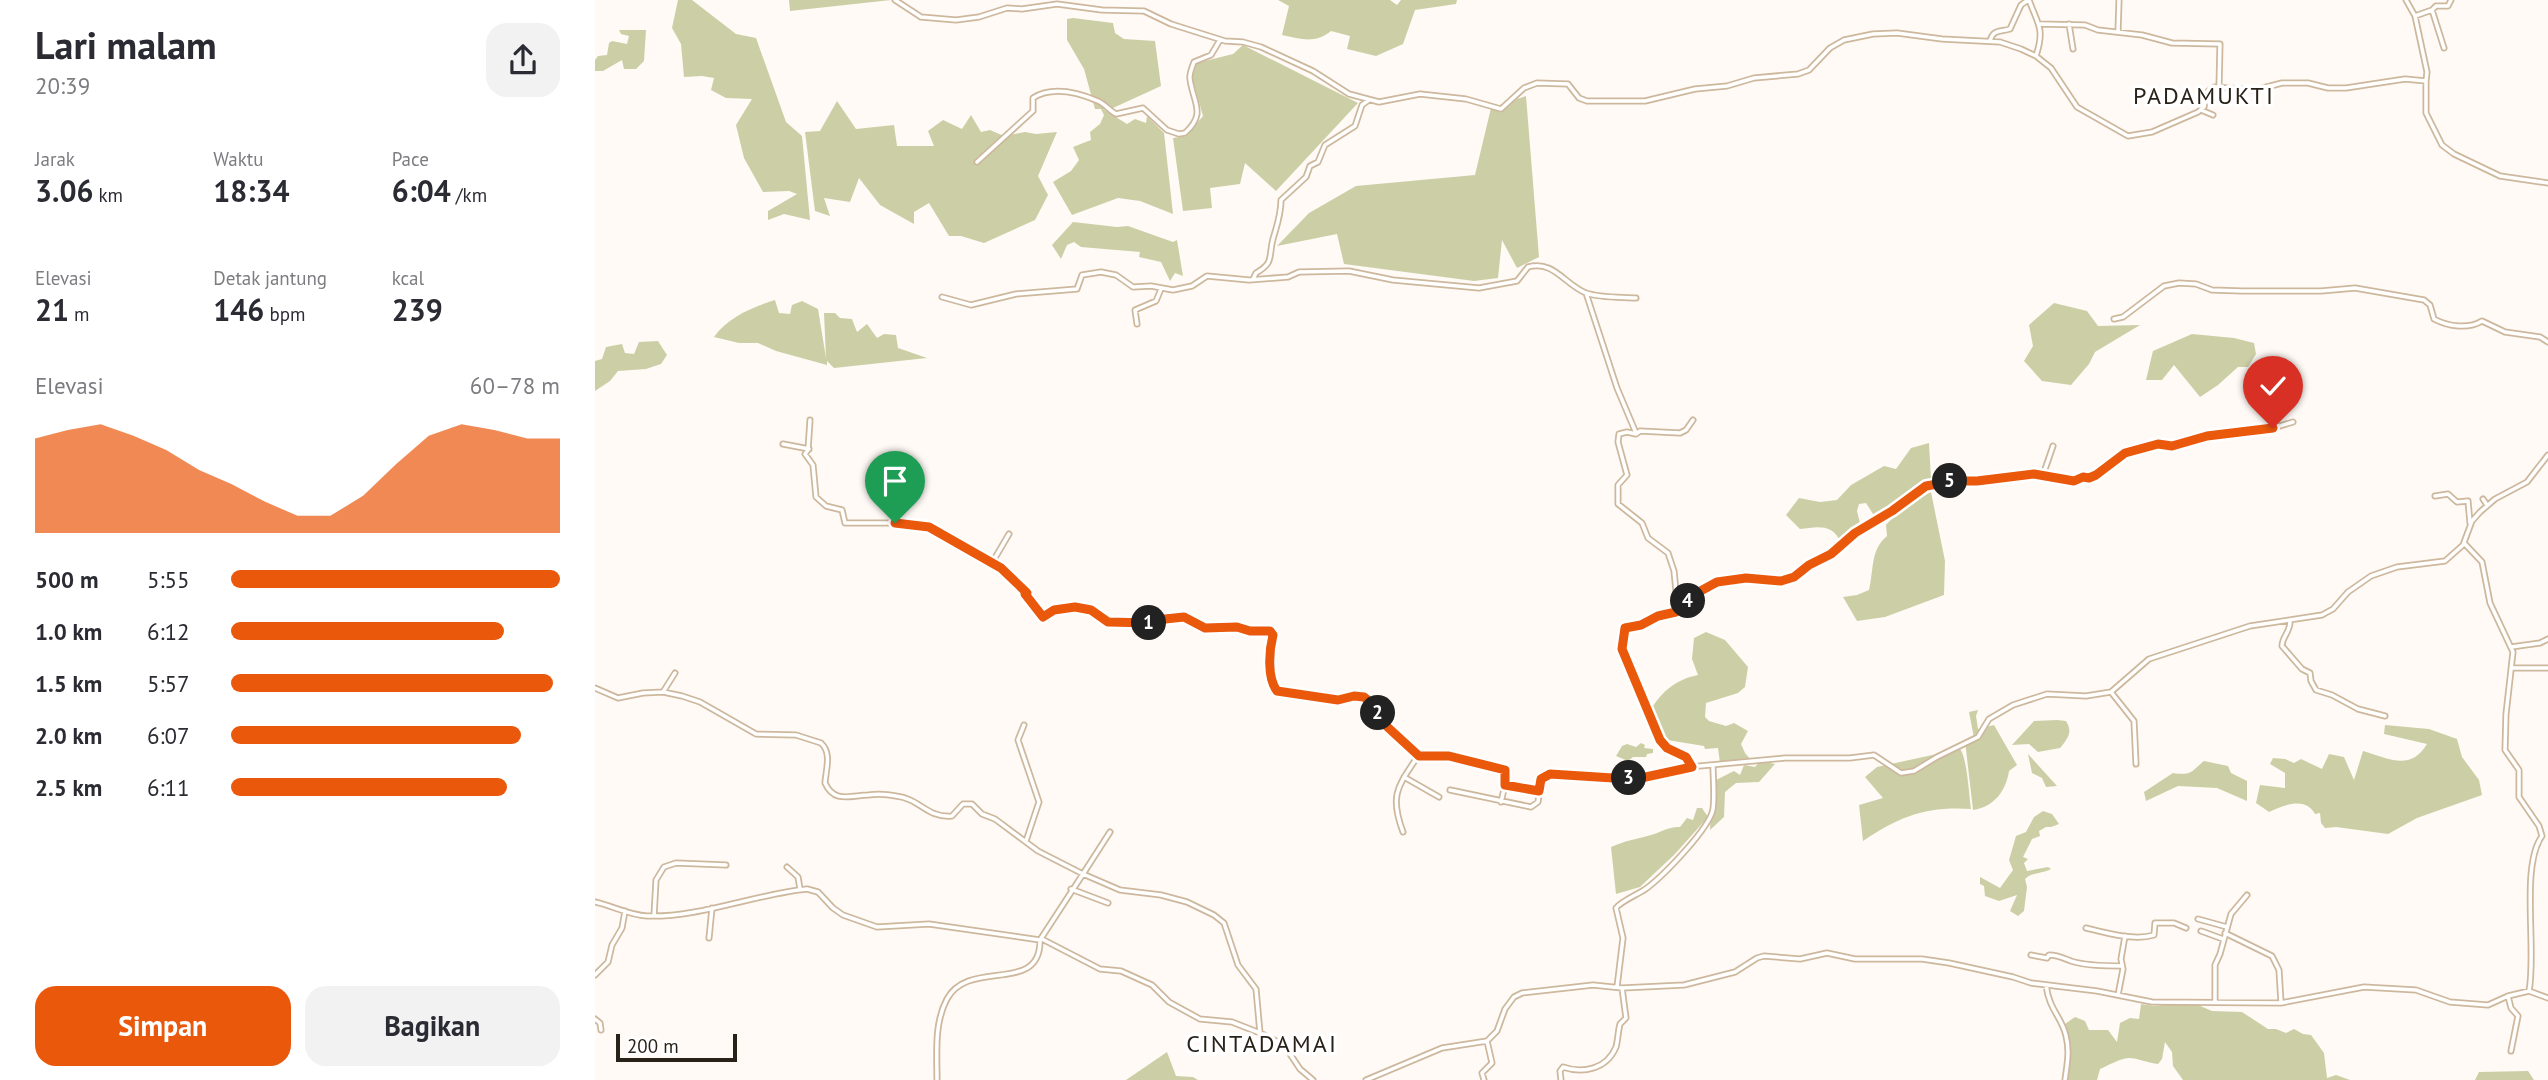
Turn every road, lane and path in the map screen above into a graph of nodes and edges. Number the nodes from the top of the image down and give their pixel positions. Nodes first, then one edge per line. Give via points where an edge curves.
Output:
1 (895, 0) edge
2 (2029, 0) edge
3 (2119, 0) edge
4 (2406, 0) edge
5 (2451, 0) edge
6 (2432, 10) junction
7 (2415, 16) junction
8 (2040, 24) junction
9 (2069, 24) junction
10 (2118, 32) junction
11 (1220, 40) junction
12 (1990, 41) junction
13 (2444, 48) dead end
14 (2073, 49) dead end
15 (2036, 56) junction
16 (2426, 81) junction
17 (2219, 87) junction
18 (1371, 99) junction
19 (2201, 110) junction
20 (2213, 115) dead end
21 (977, 162) dead end
22 (2548, 183) edge
23 (1253, 279) junction
24 (1161, 289) junction
25 (1586, 293) junction
26 (942, 297) dead end
27 (1636, 298) dead end
28 (2114, 319) dead end
29 (1137, 324) dead end
30 (2548, 342) edge
31 (810, 420) dead end
32 (1693, 420) dead end
33 (2293, 422) dead end
34 (1637, 434) junction
35 (783, 444) dead end
36 (2053, 446) dead end
37 (809, 449) junction
38 (2548, 455) edge
39 (2043, 475) junction
40 (2435, 496) dead end
41 (2483, 499) dead end
42 (2487, 505) junction
43 (2471, 524) junction
44 (1009, 534) dead end
45 (2464, 543) junction
46 (992, 564) junction
47 (1678, 612) junction
48 (2290, 620) junction
49 (2548, 639) edge
50 (2511, 647) junction
51 (2512, 668) junction
52 (2548, 668) edge
53 (675, 673) dead end
54 (595, 688) edge
55 (663, 692) junction
56 (2111, 692) junction
57 (2385, 716) dead end
58 (1024, 725) dead end
59 (1418, 756) junction
60 (2136, 764) dead end
61 (1713, 765) junction
62 (1692, 767) junction
63 (1404, 777) junction
64 (1505, 785) junction
65 (1450, 790) dead end
66 (1539, 791) junction
67 (1439, 797) dead end
68 (1501, 802) junction
69 (1110, 832) dead end
70 (1403, 832) dead end
71 (1026, 841) junction
72 (726, 866) dead end
73 (787, 867) dead end
74 (1083, 874) junction
75 (800, 889) junction
76 (1071, 889) junction
77 (2247, 895) dead end
78 (595, 902) edge
79 (1108, 903) dead end
80 (712, 908) junction
81 (625, 911) junction
82 (654, 916) junction
83 (2198, 919) dead end
84 (2227, 927) junction
85 (2086, 928) dead end
86 (2186, 928) dead end
87 (2201, 931) dead end
88 (2225, 933) junction
89 (2125, 935) junction
90 (709, 938) dead end
91 (2223, 939) junction
92 (1041, 940) junction
93 (2031, 955) dead end
94 (2122, 966) junction
95 (595, 975) edge
96 (2046, 985) junction
97 (1616, 987) junction
98 (1622, 988) junction
99 (2529, 991) junction
100 (2118, 995) junction
101 (2508, 996) junction
102 (2548, 998) edge
103 (2215, 1001) junction
104 (2281, 1003) junction
105 (595, 1019) edge
106 (601, 1030) dead end
107 (1260, 1033) junction
108 (1487, 1041) junction
109 (2511, 1051) dead end
110 (936, 1080) edge
111 (1313, 1080) edge
112 (1366, 1080) edge
113 (1484, 1080) edge
114 (1561, 1080) edge
115 (2066, 1080) edge

1 - 11 street via 921,17 956,20 999,9 1057,4 1144,11
2 - 8 street
2 - 12 street via 2021,5 2010,29 1997,31
3 - 10 street
4 - 7 street
5 - 6 street via 2448,6
6 - 7 street
6 - 13 street
7 - 16 street
8 - 9 street
8 - 15 street
9 - 10 street
9 - 14 street
10 - 17 street via 2172,43 2220,44
11 - 18 street via 1261,47 1349,94
11 - 21 street via 1211,55 1194,62 1189,77 1197,118 1185,133 1167,130 1143,108 1117,114 1086,95 1044,93 1033,98 1033,110
12 - 15 street
12 - 18 street via 1897,33 1857,37 1837,43 1798,74 1629,102 1587,101 1568,84 1552,82 1524,88 1501,108 1420,94 1383,102
15 - 19 street via 2051,68 2077,107 2128,136 2152,132
16 - 17 street via 2405,79 2346,88 2308,83 2255,90
16 - 22 street via 2427,113 2434,133 2448,150 2500,176
17 - 19 street via 2209,89
18 - 23 street via 1362,105 1355,126 1327,144 1301,184 1281,200 1272,257
19 - 20 street
23 - 24 street via 1205,276 1192,286
23 - 25 street via 1349,271 1479,288 1517,281 1528,267 1539,265
24 - 26 street via 1133,287 1116,275 1097,272 1081,275 1077,289 1016,294 971,304
24 - 29 street via 1155,302 1135,310
25 - 27 street
25 - 34 street
28 - 30 street via 2164,286 2179,283 2242,291 2352,288 2424,300 2434,319 2442,323 2468,326 2482,321 2505,332
31 - 37 street
32 - 34 street via 1680,433
33 - 39 street via 2172,446 2158,444 2125,453 2098,474 2075,481
34 - 47 street via 1619,435 1627,475 1618,485 1617,500 1619,507 1642,523 1648,538 1668,553
35 - 37 street
36 - 39 street
37 - 46 street via 805,454 813,465 816,499 842,510 845,523 929,527
38 - 42 street via 2527,482
39 - 47 street via 1926,486 1794,577 1717,582 1695,594
40 - 43 street via 2448,494 2457,502 2467,501
41 - 42 street
42 - 43 street
43 - 45 street
44 - 46 street
45 - 48 street via 2445,561 2397,567 2371,576 2329,612
45 - 50 street via 2482,562 2490,603
46 - 59 street via 1004,570 1044,617 1054,610 1075,607 1091,610 1108,622 1152,623 1184,617 1205,628 1270,631 1276,690 1338,700 1364,697 1382,722
47 - 62 street via 1625,628 1621,647 1662,744 1686,757
48 - 56 street via 2250,626 2149,659
48 - 57 street via 2282,646 2310,673 2316,690
49 - 50 street
50 - 51 street
51 - 52 street
51 - 99 street via 2505,750 2519,770 2519,797 2542,836 2534,849 2531,873
53 - 55 street
54 - 55 street via 618,698
55 - 71 street via 701,702 760,735 796,735 821,743 827,752 825,783 834,796 907,797 939,816 952,816 961,805 972,804
56 - 60 street via 2134,721
56 - 61 street via 2047,694 2013,705 1989,719 1978,737 1909,773 1901,773 1874,755
58 - 71 street via 1019,735 1039,802
59 - 63 street
59 - 64 street via 1449,756 1505,770
61 - 62 street
61 - 97 street via 1713,808 1702,832 1651,885 1616,908 1623,932
62 - 66 street via 1641,778 1550,774 1541,779
63 - 67 street
63 - 70 street via 1395,792
64 - 66 street
64 - 68 street
65 - 68 street
66 - 68 street via 1534,807
69 - 74 street
71 - 74 street
72 - 82 street via 676,863 664,867 656,880
73 - 75 street via 798,877
74 - 76 street
74 - 107 street via 1120,890 1187,902 1219,918 1238,965 1256,989
75 - 80 street
75 - 92 street via 815,891 843,915 877,927 929,924
76 - 79 street
76 - 92 street
77 - 84 street
78 - 81 street
80 - 82 street
80 - 90 street
81 - 82 street
81 - 95 street via 608,962
83 - 84 street
84 - 88 street
85 - 89 street
86 - 89 street via 2160,922 2154,924 2152,936
87 - 91 street
88 - 91 street
88 - 104 street via 2272,956
89 - 94 street
91 - 103 street via 2215,965
92 - 107 street via 1100,970 1137,977 1200,1019 1232,1021
92 - 110 street via 1027,969 978,977 947,997 938,1023
93 - 94 street
94 - 100 street
96 - 98 street via 1922,959 1867,960 1828,953 1800,959 1764,956 1735,972 1684,985
96 - 100 street
96 - 115 street via 2066,1034
97 - 98 street
97 - 108 street via 1522,993 1505,1009 1497,1031
98 - 114 street via 1626,1018 1619,1024 1616,1048 1599,1066 1577,1072 1563,1067
99 - 101 street
99 - 102 street
100 - 103 street via 2152,1002
101 - 104 street via 2488,1005 2447,1001 2416,990 2364,988
101 - 109 street via 2518,1017
103 - 104 street
105 - 106 street
107 - 111 street via 1284,1045
108 - 112 street via 1442,1048
108 - 113 street via 1492,1063 1482,1073

